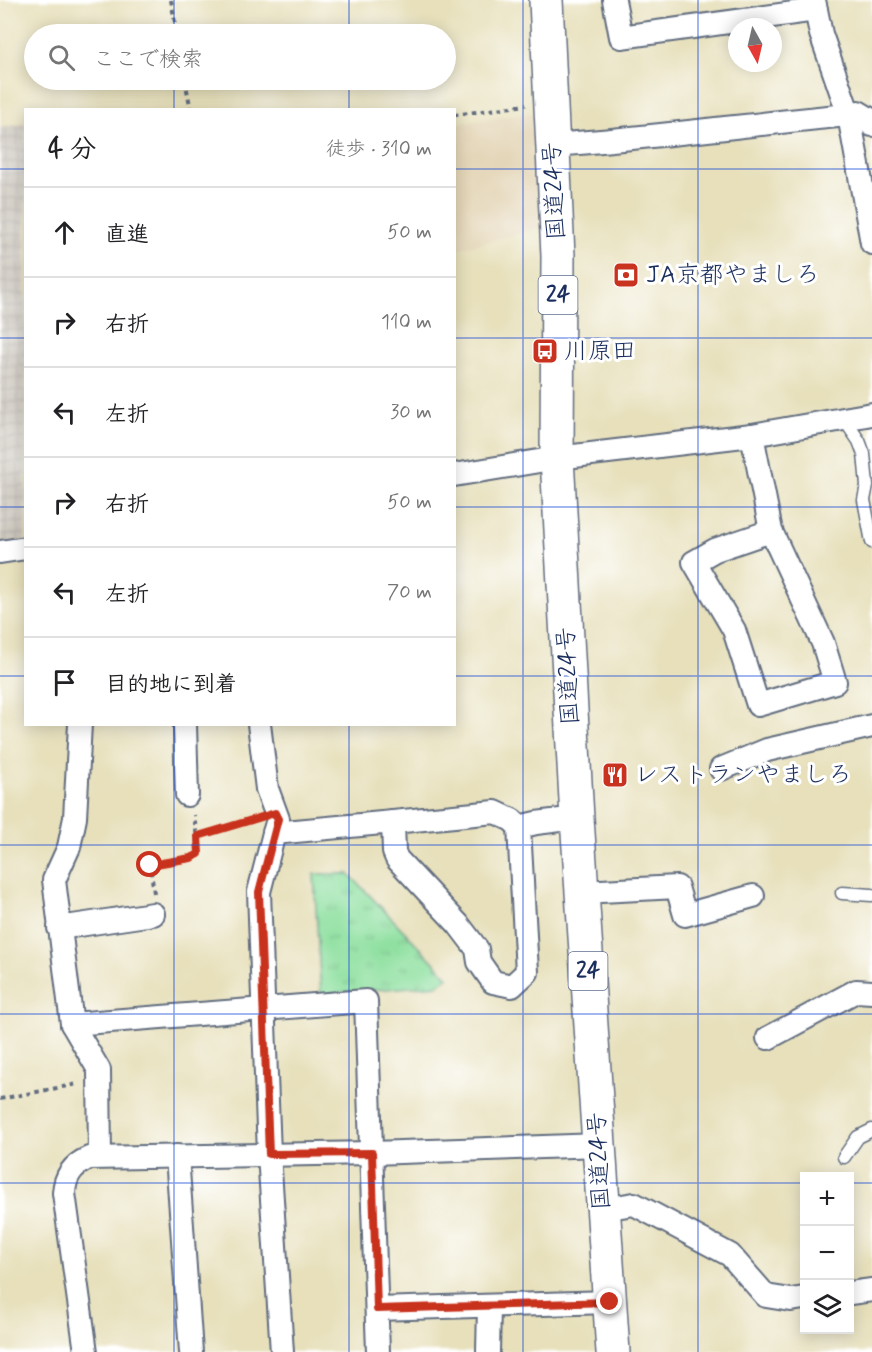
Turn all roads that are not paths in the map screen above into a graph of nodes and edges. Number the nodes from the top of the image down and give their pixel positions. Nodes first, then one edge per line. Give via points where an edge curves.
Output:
1 (546, 0) edge
2 (614, 0) edge
3 (815, 5) edge
4 (849, 115) junction
5 (872, 125) edge
6 (553, 145) junction
7 (872, 243) edge
8 (872, 414) edge
9 (844, 419) junction
10 (752, 435) junction
11 (557, 458) junction
12 (456, 475) edge
13 (771, 531) junction
14 (872, 542) edge
15 (24, 548) edge
16 (0, 552) edge
17 (80, 726) edge
18 (184, 726) edge
19 (259, 726) edge
20 (872, 726) edge
21 (721, 769) dead end
22 (187, 795) road end
23 (577, 818) junction
24 (393, 822) junction
25 (275, 823) junction
26 (519, 827) junction
27 (582, 892) junction
28 (842, 893) dead end
29 (872, 895) edge
30 (753, 896) dead end
31 (153, 914) road end
32 (58, 928) junction
33 (872, 992) edge
34 (265, 1010) junction
35 (72, 1024) junction
36 (768, 1038) dead end
37 (872, 1130) edge
38 (600, 1145) junction
39 (372, 1153) junction
40 (269, 1154) junction
41 (177, 1156) junction
42 (100, 1157) junction
43 (844, 1157) dead end
44 (603, 1209) junction
45 (800, 1299) edge
46 (610, 1302) junction
47 (489, 1307) junction
48 (377, 1309) junction
49 (86, 1352) edge
50 (191, 1352) edge
51 (282, 1352) edge
52 (378, 1352) edge
53 (488, 1352) edge
54 (613, 1352) edge

1 - 6 highway, 国道24号 / 24
2 - 3 street via 621,37
3 - 4 street
4 - 5 street via 858,112
4 - 6 street
4 - 7 street
6 - 11 highway, 国道24号 / 24 via 558,256
8 - 9 street
9 - 10 street
9 - 14 lane via 864,454 864,500
10 - 11 street
10 - 13 street
11 - 12 street
11 - 23 highway, 国道24号 / 24
13 - 13 street via 823,643 835,682 758,705 734,630 694,562 715,550
15 - 16 street
17 - 32 street via 75,818 69,847 54,880
18 - 22 street
19 - 25 street
20 - 21 street via 767,750
23 - 26 street
23 - 27 highway, 国道24号 / 24
24 - 25 street
24 - 26 street via 495,812
24 - 26 street via 397,859 458,924 477,949 479,962 493,982 512,986 526,972
25 - 34 street via 259,892
27 - 30 street via 677,887 685,915
27 - 38 highway, 国道24号 / 24
28 - 29 lane
31 - 32 street
32 - 35 street
33 - 36 street via 856,991
34 - 35 street
34 - 39 street via 366,1001
34 - 40 street
35 - 42 street via 99,1070
37 - 43 lane via 858,1137
38 - 39 street
38 - 44 highway, 国道24号 / 24
39 - 40 street
39 - 48 street
40 - 41 street
40 - 51 street
41 - 42 street
41 - 50 street
42 - 49 street via 79,1162 67,1177 64,1193
44 - 45 street via 634,1204 730,1255 766,1296
44 - 46 highway, 国道24号 / 24
46 - 47 street
46 - 54 highway, 国道24号 / 24
47 - 48 street
47 - 53 street
48 - 52 street

